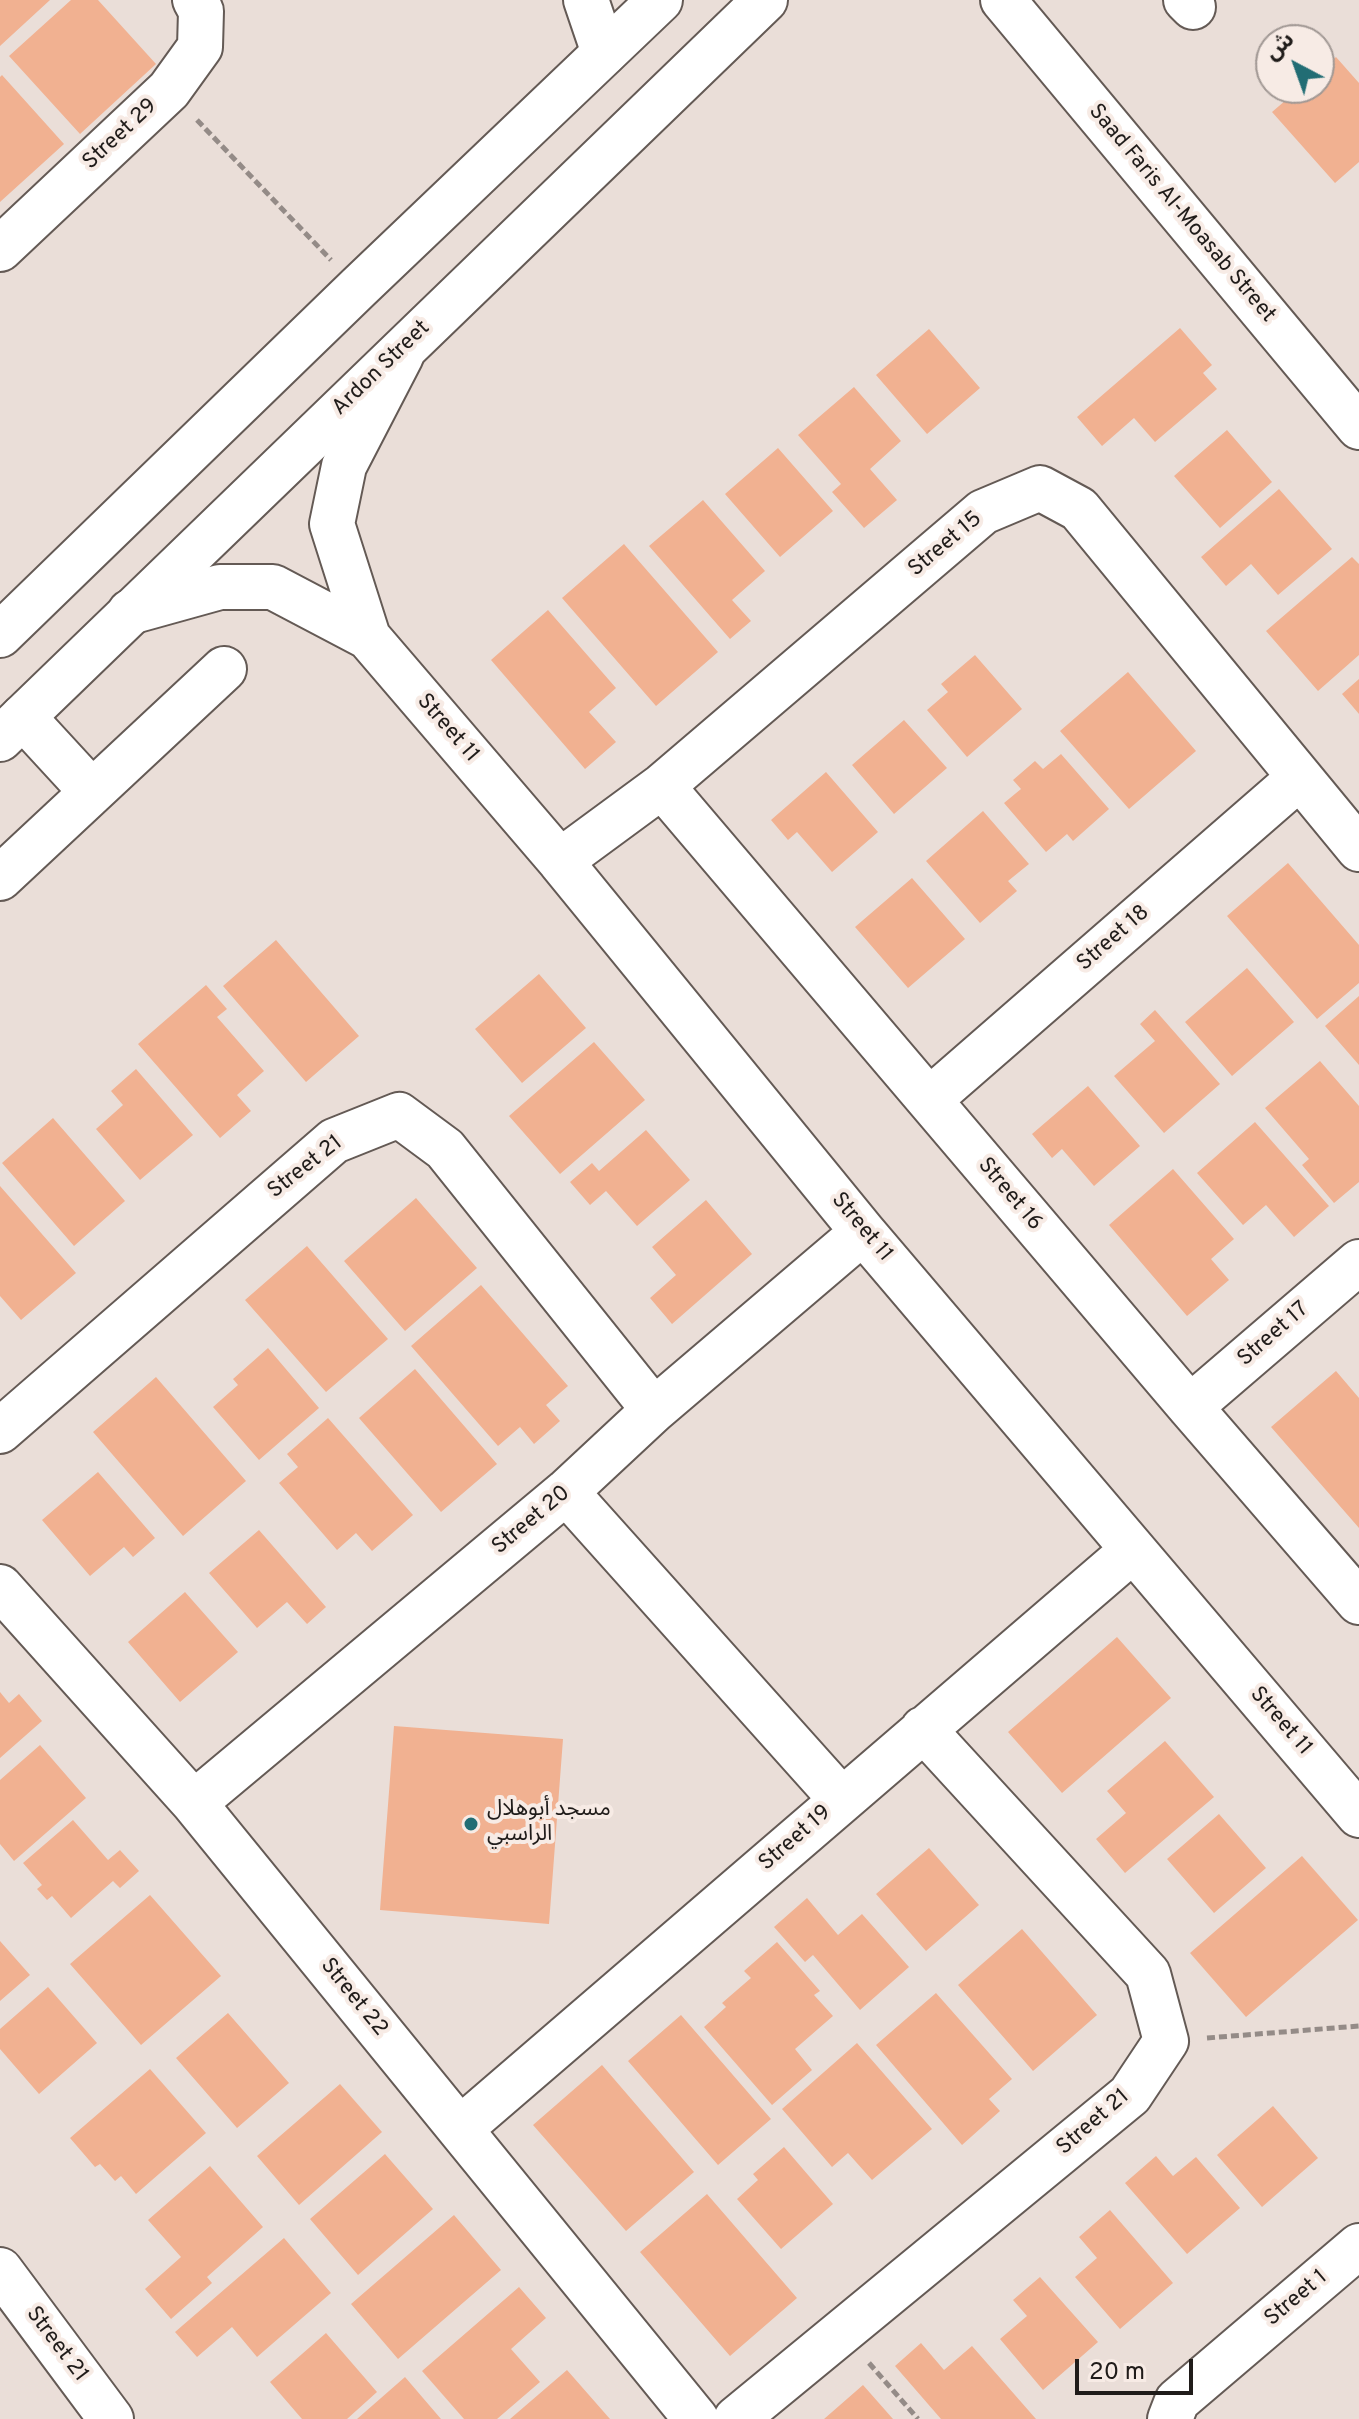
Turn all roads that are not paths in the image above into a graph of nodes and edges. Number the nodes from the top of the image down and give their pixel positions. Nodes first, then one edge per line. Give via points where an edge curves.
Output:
1 (195, 0) edge
2 (586, 0) edge
3 (660, 0) edge
4 (765, 0) edge
5 (1003, 0) edge
6 (604, 53) junction
7 (0, 249) edge
8 (405, 347) junction
9 (1359, 427) edge
10 (130, 612) junction
11 (0, 635) edge
12 (368, 637) junction
13 (224, 669) dead end
14 (11, 728) edge
15 (1299, 778) junction
16 (662, 786) junction
17 (92, 792) junction
18 (1359, 849) edge
19 (560, 861) junction
20 (0, 878) edge
21 (929, 1100) junction
22 (863, 1232) junction
23 (1359, 1262) edge
24 (1190, 1407) junction
25 (654, 1410) junction
26 (0, 1431) edge
27 (566, 1492) junction
28 (1133, 1550) junction
29 (0, 1587) edge
30 (1359, 1602) edge
31 (923, 1729) junction
32 (841, 1799) junction
33 (194, 1803) junction
34 (1356, 1806) edge
35 (460, 2129) junction
36 (1359, 2246) edge
37 (0, 2270) edge
38 (111, 2419) edge
39 (696, 2419) edge
40 (736, 2419) edge
41 (1170, 2419) edge

1 - 7 street, Street 29 via 201,11 200,47 169,90
2 - 6 street
3 - 6 street
4 - 8 street, Ardon Street
5 - 9 street, Saad Faris Al-Moasab Street
6 - 11 street
8 - 10 street, Ardon Street
8 - 12 street, Street 11 via 344,466 332,524
10 - 12 street, Street 11 via 220,587 273,587
10 - 14 street, Ardon Street
12 - 19 street, Street 11
13 - 17 street
14 - 17 street
15 - 16 street, Street 15 via 1079,509 1040,488 983,512
15 - 18 street, Street 15
15 - 21 street, Street 18
16 - 19 street, Street 15
16 - 21 street, Street 16
17 - 20 street
19 - 22 street, Street 11
21 - 24 street, Street 16
22 - 25 street, Street 20
22 - 28 street, Street 11
23 - 24 street, Street 17
24 - 30 street, Street 16
25 - 26 street, Street 21 via 445,1149 399,1115 334,1141
25 - 27 street, Street 20
27 - 32 street
27 - 33 street, Street 20
28 - 31 street, Street 19
28 - 34 street, Street 11
29 - 33 street, Street 22
31 - 32 street, Street 19
31 - 40 street, Street 21 via 1148,1974 1166,2041 1130,2095
32 - 35 street, Street 19
33 - 35 street, Street 22
35 - 39 street, Street 22
36 - 41 street, Street 1 via 1177,2401
37 - 38 street, Street 21

